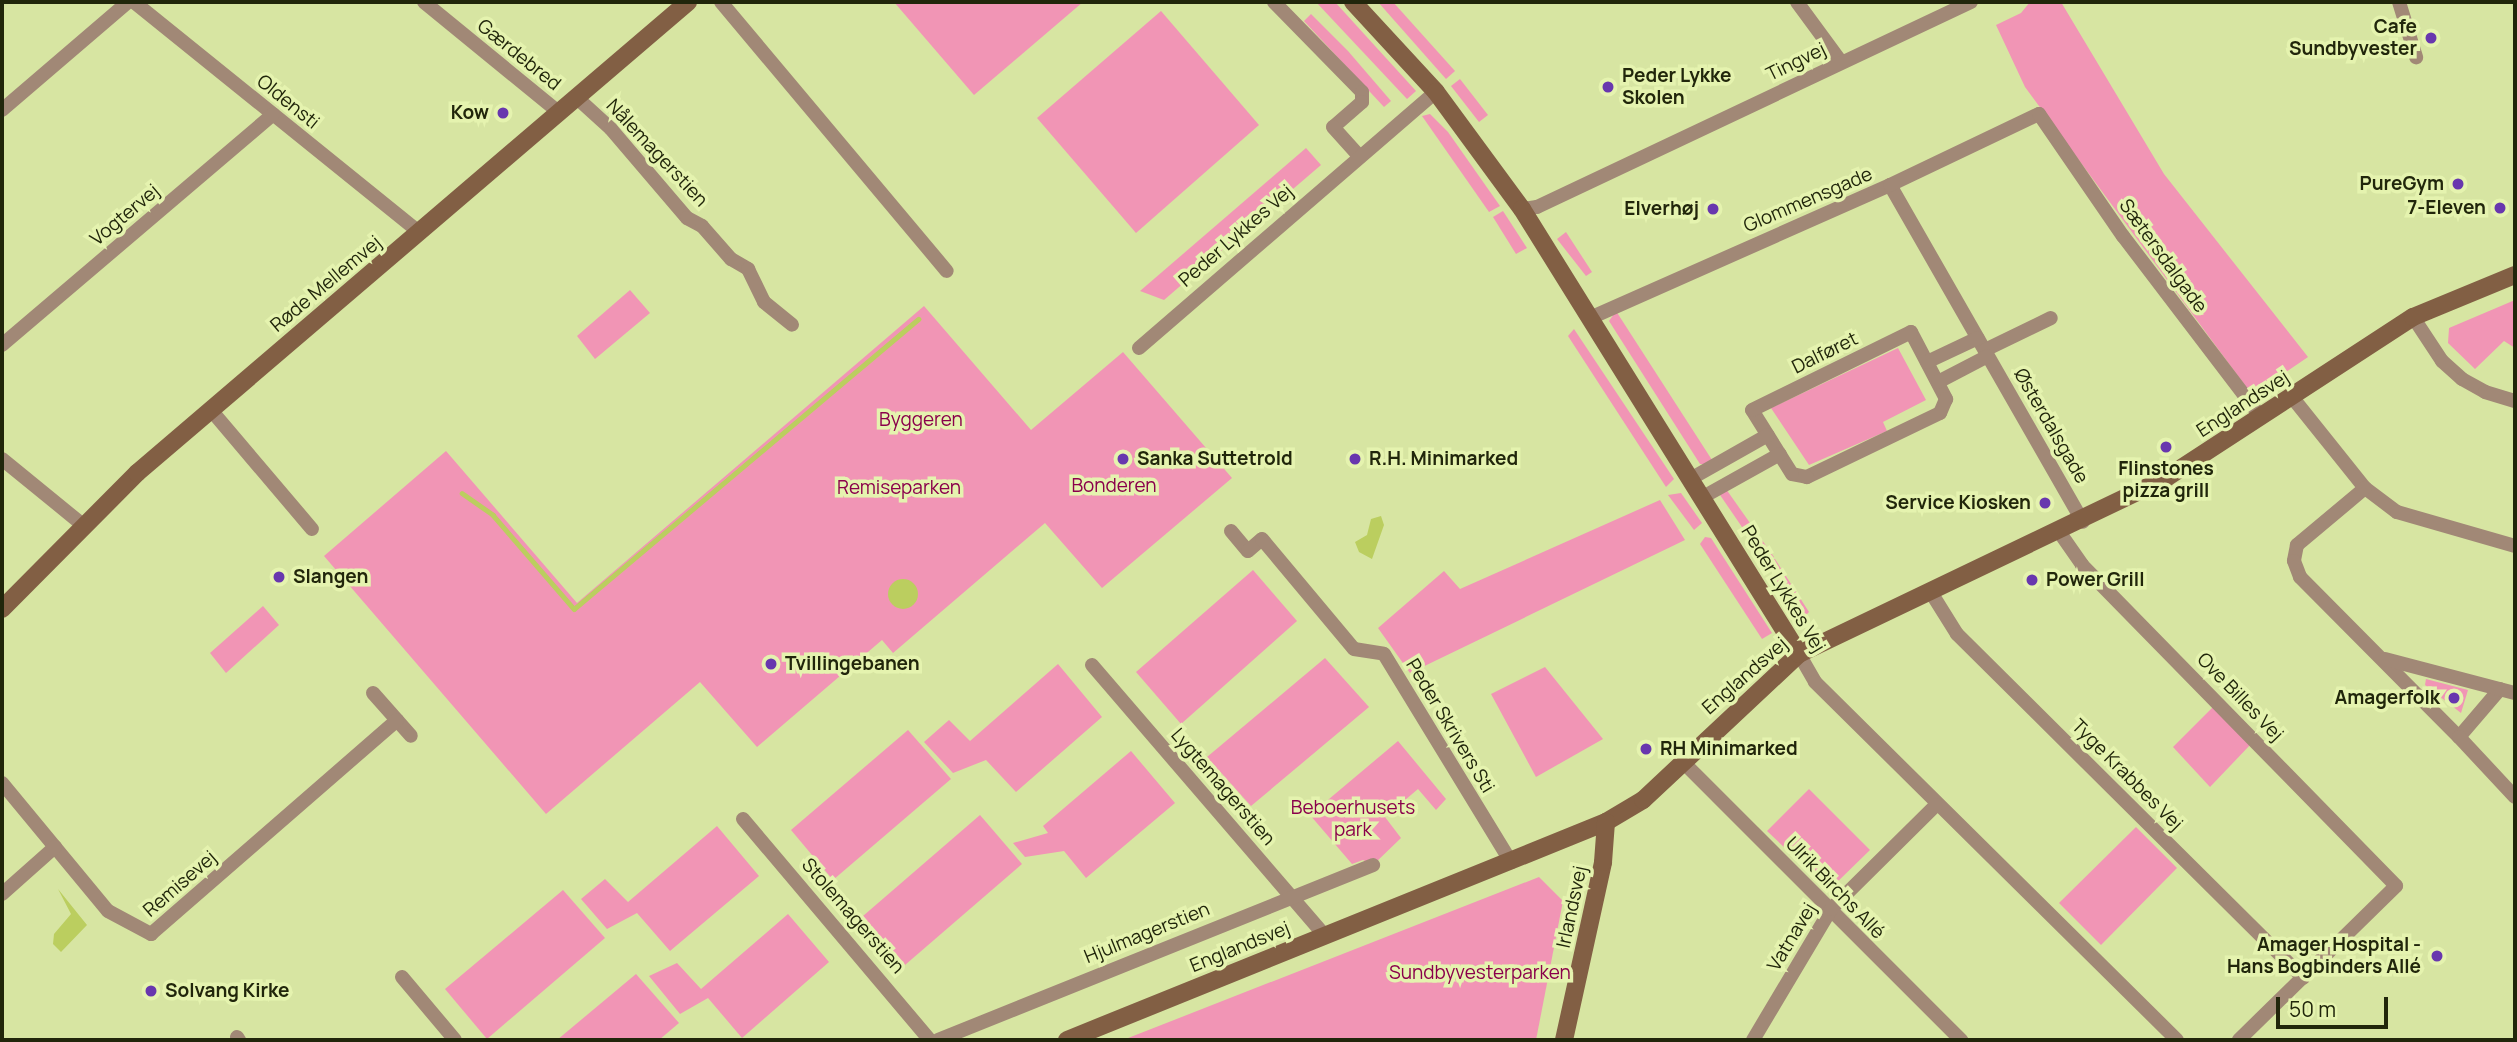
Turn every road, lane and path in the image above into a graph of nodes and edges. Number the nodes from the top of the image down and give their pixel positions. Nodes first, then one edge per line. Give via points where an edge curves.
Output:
1 (128, 2) edge
2 (134, 2) edge
3 (424, 2) edge
4 (688, 2) edge
5 (721, 2) edge
6 (1274, 2) edge
7 (1353, 2) edge
8 (1797, 2) edge
9 (1971, 2) edge
10 (2399, 2) edge
11 (2416, 57) dead end
12 (1841, 62) junction
13 (1436, 92) junction
14 (576, 97) junction
15 (2, 110) edge
16 (557, 111) junction
17 (273, 114) junction
18 (2039, 114) joint
19 (1360, 158) junction
20 (1890, 186) junction
21 (1522, 209) junction
22 (419, 232) junction
23 (947, 271) dead end
24 (2515, 275) edge
25 (2413, 317) junction
26 (1590, 318) junction
27 (2051, 318) dead end
28 (792, 325) dead end
29 (2, 345) edge
30 (1139, 348) dead end
31 (1984, 348) junction
32 (1927, 362) junction
33 (1938, 382) junction
34 (2292, 397) junction
35 (2515, 401) edge
36 (211, 410) junction
37 (2261, 417) junction
38 (1768, 435) junction
39 (1780, 454) junction
40 (2, 459) edge
41 (1692, 478) junction
42 (2365, 488) junction
43 (1703, 497) junction
44 (2083, 522) junction
45 (83, 526) junction
46 (313, 529) dead end
47 (1231, 531) dead end
48 (2060, 533) junction
49 (2515, 546) edge
50 (1932, 594) junction
51 (2, 609) edge
52 (1799, 653) junction
53 (2382, 658) junction
54 (1092, 665) dead end
55 (2500, 689) junction
56 (373, 693) dead end
57 (2515, 693) edge
58 (397, 720) junction
59 (411, 736) dead end
60 (2459, 737) junction
61 (1682, 761) junction
62 (2, 783) edge
63 (2515, 797) edge
64 (1936, 804) junction
65 (743, 819) dead end
66 (1606, 822) junction
67 (55, 848) junction
68 (1511, 862) junction
69 (1373, 865) dead end
70 (2, 894) edge
71 (1290, 895) junction
72 (1830, 909) junction
73 (1324, 935) junction
74 (402, 977) dead end
75 (2303, 978) junction
76 (455, 1040) edge
77 (930, 1040) edge
78 (938, 1040) edge
79 (1067, 1040) edge
80 (1564, 1040) edge
81 (1753, 1040) edge
82 (1961, 1040) edge
83 (2176, 1040) edge
84 (2239, 1040) edge

1 - 15 street
2 - 17 street, Oldensti
3 - 16 street, Gærdebred
4 - 14 street, Røde Mellemvej
5 - 23 street
6 - 19 street via 1362,92 1362,102 1333,127
7 - 13 street, Peder Lykkes Vej
8 - 12 street
9 - 12 street, Tingvej
10 - 11 street
12 - 21 street, Tingvej via 1537,207
13 - 19 street, Peder Lykkes Vej
13 - 21 street, Peder Lykkes Vej
14 - 16 street, Røde Mellemvej
14 - 28 street, Nålemagerstien via 611,129 687,218 748,269 764,302
16 - 22 street, Røde Mellemvej
17 - 22 street, Oldensti
17 - 29 street, Vogtervej
18 - 20 street, Glommensgade
18 - 37 street, Sætersdalgade via 2123,236
19 - 30 street, Peder Lykkes Vej
20 - 26 street, Glommensgade
20 - 31 street, Østerdalsgade
21 - 26 street, Peder Lykkes Vej
22 - 36 street, Røde Mellemvej
24 - 25 street, Englandsvej
25 - 34 street, Englandsvej
25 - 35 street via 2442,361 2462,379
26 - 41 street, Peder Lykkes Vej
27 - 31 street
31 - 32 street
31 - 33 street
31 - 44 street, Østerdalsgade
32 - 33 street, Dalføret
32 - 38 street, Dalføret via 1911,332 1752,410
33 - 39 street, Dalføret via 1946,399 1941,413 1807,477 1792,474
34 - 37 street, Englandsvej
34 - 42 street
36 - 45 street, Røde Mellemvej
36 - 46 street
37 - 44 street, Englandsvej via 2166,478
38 - 39 street, Dalføret
38 - 41 street
39 - 43 street
40 - 45 street
41 - 43 street, Peder Lykkes Vej
42 - 49 street via 2397,512
42 - 53 street via 2297,545 2294,561 2300,577
43 - 52 street, Peder Lykkes Vej
44 - 48 street, Englandsvej
45 - 51 street, Røde Mellemvej
47 - 68 street, Peder Skrivers Sti via 1248,551 1262,539 1354,649 1384,654
48 - 50 street, Englandsvej
48 - 75 street, Ove Billes Vej via 2082,565 2396,886
50 - 52 street, Englandsvej
50 - 75 street, Tyge Krabbes Vej via 1956,634
52 - 61 street, Englandsvej
52 - 64 street, Peder Lykkes Vej via 1815,682
53 - 55 street
53 - 60 street
54 - 71 street, Lygtemagerstien
55 - 57 street
55 - 60 street
56 - 58 street
58 - 59 street
58 - 67 street, Remisevej via 151,934 108,911
60 - 63 street
61 - 66 street, Englandsvej via 1643,800
61 - 72 street, Ulrik Birchs Allé
62 - 67 street, Remisevej
64 - 72 street, Vatnavej
64 - 83 street, Peder Lykkes Vej
65 - 77 street, Stolemagerstien
66 - 68 street, Englandsvej
66 - 80 street, Irlandsvej via 1603,862
67 - 70 street
68 - 73 street, Englandsvej
69 - 71 street, Hjulmagerstien
71 - 73 street, Lygtemagerstien
71 - 78 street, Hjulmagerstien
72 - 81 street, Vatnavej
72 - 82 street, Ulrik Birchs Allé
73 - 79 street, Englandsvej
74 - 76 street
75 - 84 street

